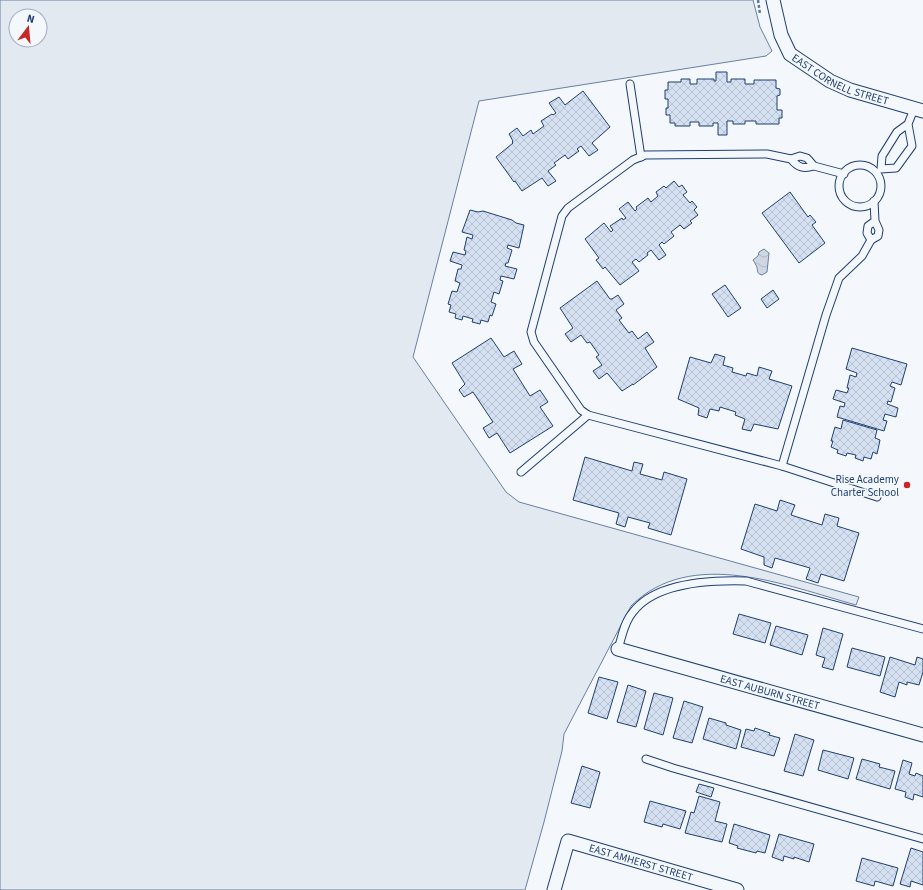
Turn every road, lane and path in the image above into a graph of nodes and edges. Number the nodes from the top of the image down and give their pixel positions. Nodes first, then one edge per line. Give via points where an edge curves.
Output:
1 (758, 0) edge
2 (773, 0) edge
3 (760, 14) dead end
4 (630, 84) dead end
5 (918, 110) edge
6 (908, 124) junction
7 (641, 157) junction
8 (791, 159) junction
9 (814, 166) junction
10 (878, 171) junction
11 (844, 174) junction
12 (874, 201) junction
13 (588, 415) junction
14 (782, 466) junction
15 (521, 472) dead end
16 (877, 497) dead end
17 (923, 629) edge
18 (618, 649) joint
19 (923, 735) edge
20 (646, 759) dead end
21 (923, 839) edge
22 (554, 890) edge
23 (737, 890) edge

1 - 3 path
2 - 5 street, EAST CORNELL STREET via 781,34 790,54 850,90
4 - 7 lane
5 - 6 lane
6 - 10 lane via 897,132 882,156
6 - 10 lane via 912,146 896,168
7 - 8 lane via 767,154
7 - 13 lane via 633,160 568,208 562,216 531,332 534,342 580,410
8 - 9 lane via 800,156 807,158
8 - 9 lane via 796,166 806,169
9 - 11 lane
10 - 11 lane via 857,166
10 - 12 lane via 881,185 878,198
11 - 12 lane via 840,190 847,202 860,207
12 - 14 lane via 875,221 868,226 867,233 871,240 862,256 839,278
13 - 14 lane
13 - 15 lane
14 - 16 lane
17 - 18 lane via 746,581 727,580 688,584 659,593 644,601 625,624
18 - 19 street, EAST AUBURN STREET
20 - 21 lane
22 - 23 street, EAST AMHERST STREET via 568,841

